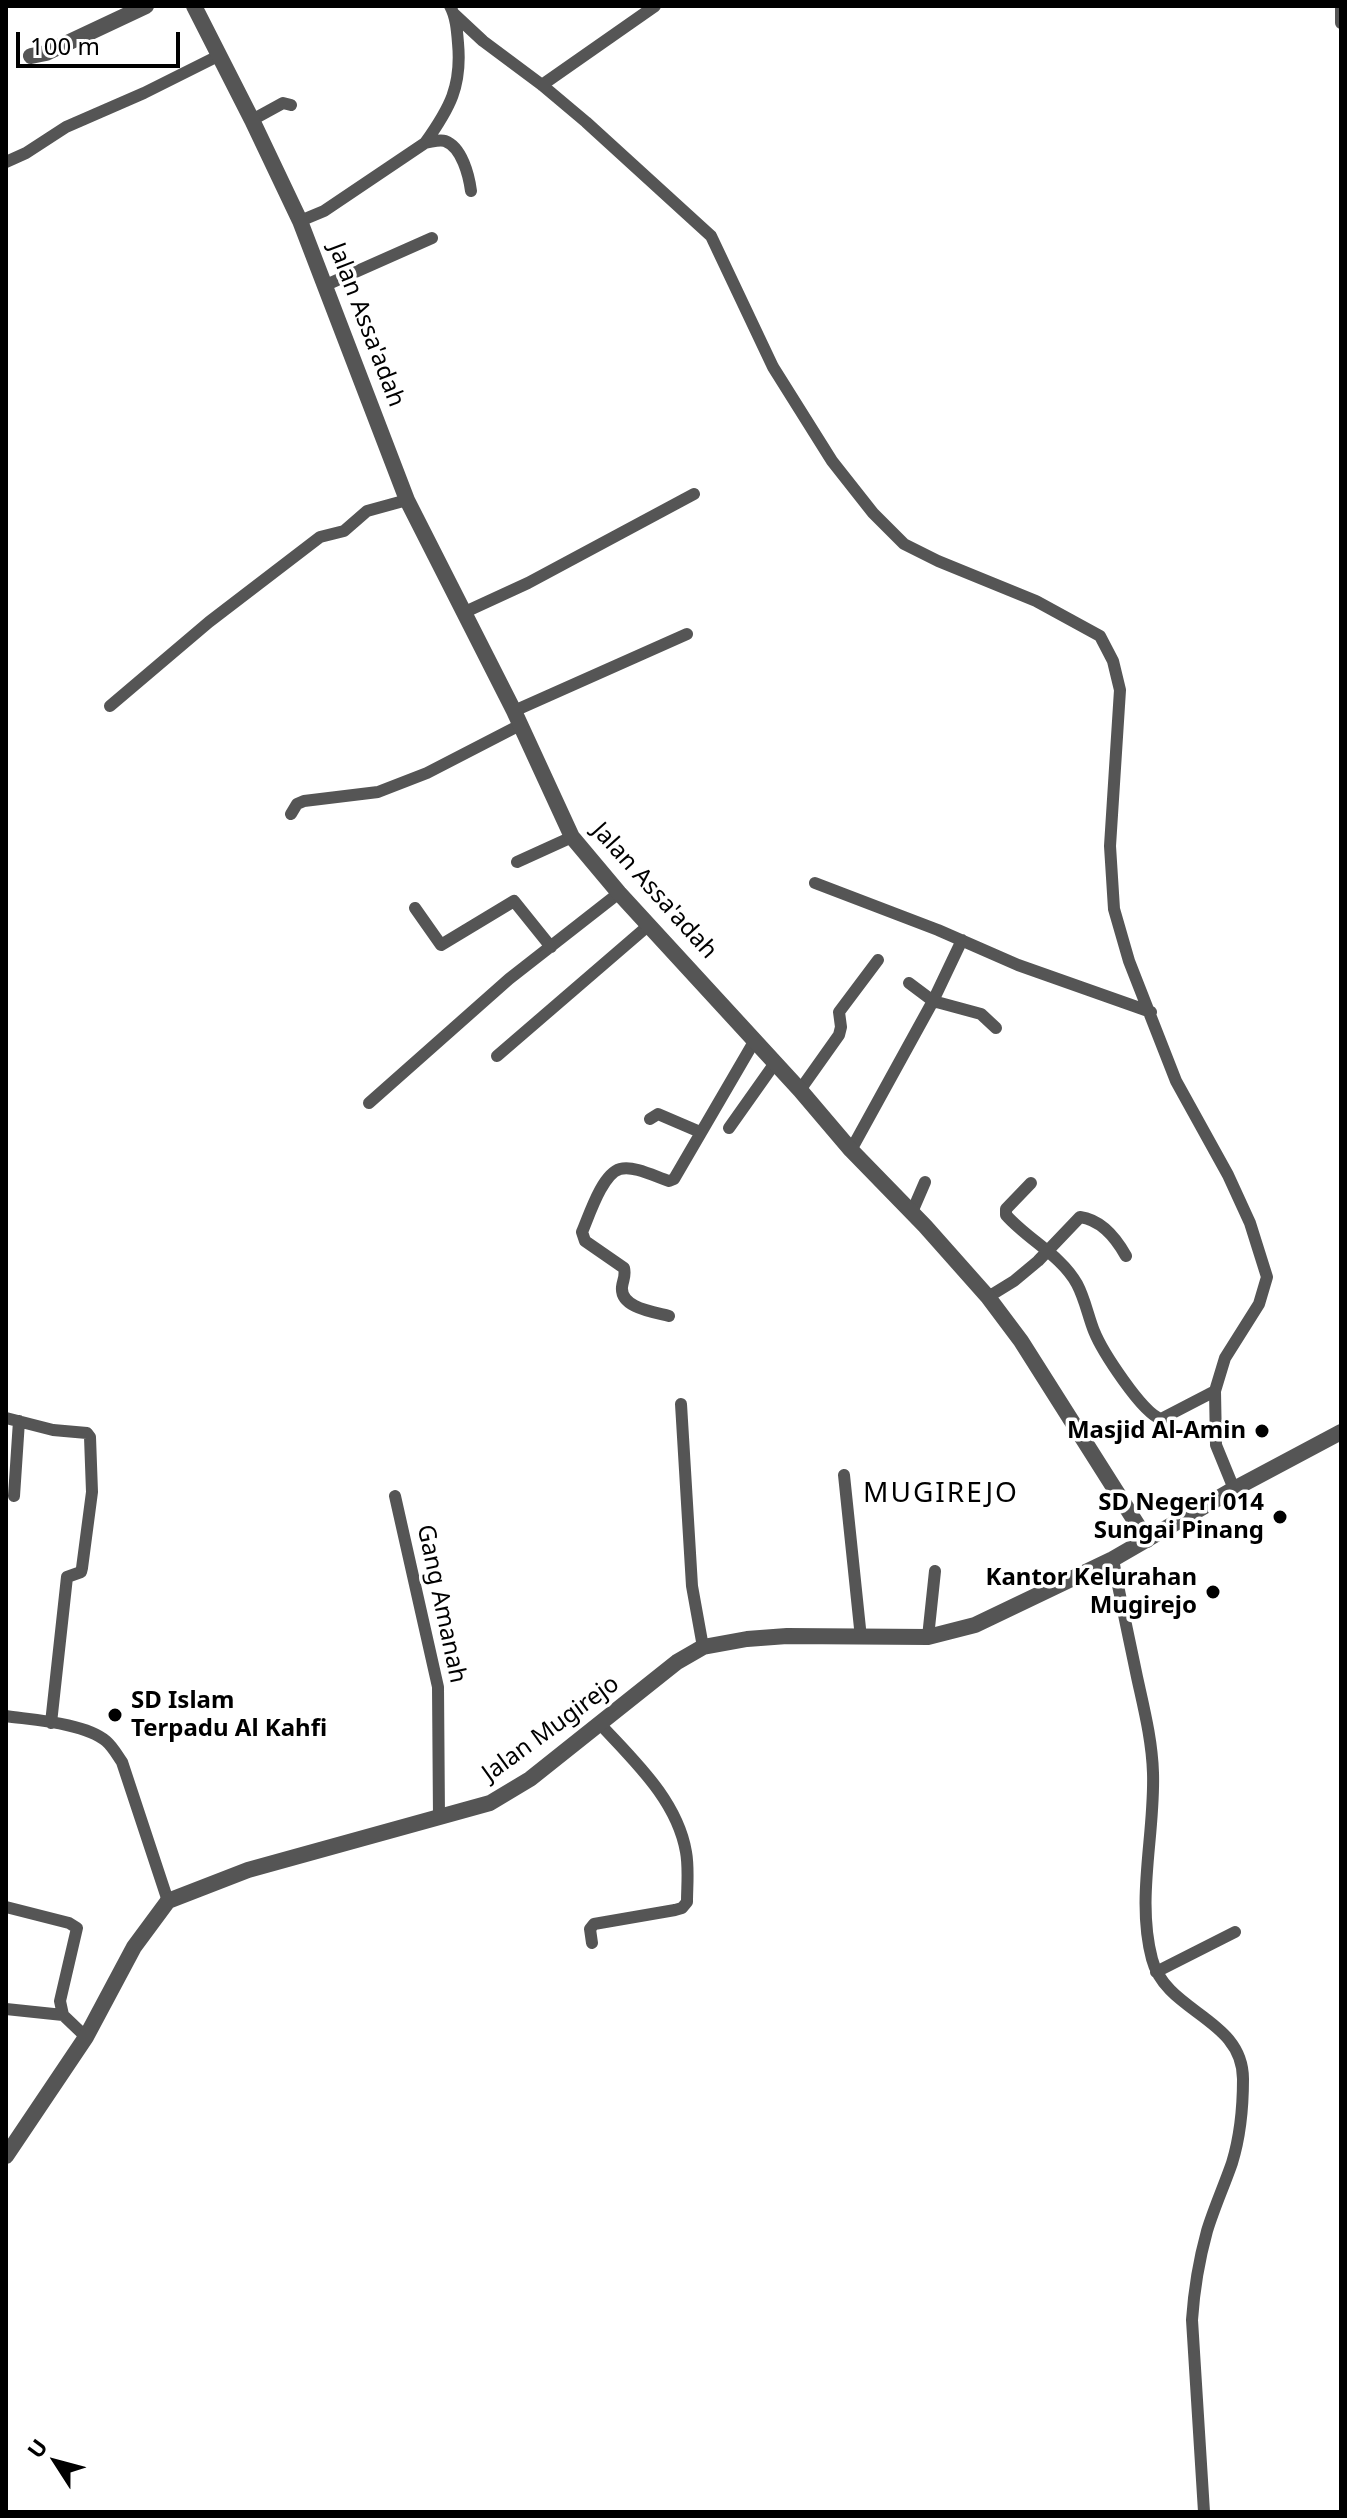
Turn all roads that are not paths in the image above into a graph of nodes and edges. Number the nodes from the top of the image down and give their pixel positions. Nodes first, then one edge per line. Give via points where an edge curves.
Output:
1 (146, 6) edge
2 (194, 6) edge
3 (655, 6) edge
4 (1341, 7) edge
5 (452, 10) edge
6 (1341, 23) edge
7 (31, 56) dead end
8 (218, 56) junction
9 (542, 85) junction
10 (291, 105) dead end
11 (252, 120) junction
12 (425, 143) junction
13 (6, 162) edge
14 (471, 191) dead end
15 (300, 221) junction
16 (432, 238) dead end
17 (326, 285) junction
18 (694, 494) dead end
19 (407, 500) junction
20 (465, 612) junction
21 (687, 634) dead end
22 (110, 706) dead end
23 (517, 718) junction
24 (291, 814) dead end
25 (572, 837) junction
26 (517, 862) dead end
27 (815, 883) dead end
28 (619, 893) junction
29 (415, 908) dead end
30 (649, 925) junction
31 (962, 940) junction
32 (551, 947) junction
33 (878, 960) dead end
34 (909, 983) dead end
35 (933, 1001) junction
36 (1151, 1012) junction
37 (996, 1028) dead end
38 (755, 1040) junction
39 (497, 1056) dead end
40 (775, 1063) junction
41 (800, 1090) junction
42 (369, 1103) dead end
43 (650, 1119) dead end
44 (729, 1128) dead end
45 (700, 1132) junction
46 (851, 1150) junction
47 (925, 1182) dead end
48 (1031, 1183) dead end
49 (912, 1212) junction
50 (1048, 1251) junction
51 (1126, 1256) dead end
52 (988, 1297) junction
53 (669, 1316) dead end
54 (1215, 1391) junction
55 (681, 1404) dead end
56 (12, 1420) edge
57 (1339, 1440) edge
58 (844, 1475) dead end
59 (1234, 1489) junction
60 (14, 1496) dead end
61 (395, 1496) dead end
62 (1147, 1540) junction
63 (1113, 1559) junction
64 (935, 1571) dead end
65 (928, 1637) junction
66 (861, 1638) junction
67 (703, 1647) junction
68 (6, 1716) edge
69 (51, 1723) junction
70 (600, 1724) junction
71 (439, 1818) junction
72 (168, 1901) junction
73 (6, 1907) edge
74 (1235, 1932) dead end
75 (592, 1943) dead end
76 (1156, 1972) junction
77 (6, 2009) edge
78 (63, 2015) junction
79 (86, 2037) junction
80 (6, 2156) edge
81 (1204, 2512) edge

1 - 7 street
2 - 8 street, Jalan Assa'adah
3 - 9 street
4 - 6 street
5 - 9 street
5 - 12 street via 458,85
8 - 11 street, Jalan Assa'adah
8 - 13 street via 66,127
9 - 36 street via 711,236 773,367 832,461 904,544 1036,601 1100,636 1120,690 1110,846 1114,909
10 - 11 street via 283,103
11 - 15 street, Jalan Assa'adah
12 - 14 street via 441,140 451,145 469,175
12 - 15 street via 324,211
15 - 17 street, Jalan Assa'adah
16 - 17 street
17 - 19 street, Jalan Assa'adah
18 - 20 street
19 - 20 street, Jalan Assa'adah
19 - 22 street via 367,511 344,531 320,537
20 - 23 street, Jalan Assa'adah
21 - 23 street
23 - 24 street via 427,773 378,792 304,801
23 - 25 street, Jalan Assa'adah
25 - 26 street
25 - 28 street, Jalan Assa'adah
27 - 31 street
28 - 30 street, Jalan Assa'adah
28 - 32 street
29 - 32 street via 441,945 514,901
30 - 38 street, Jalan Assa'adah
30 - 39 street
31 - 35 street
31 - 36 street
32 - 42 street
33 - 41 street via 839,1012 839,1035
34 - 35 street
35 - 37 street via 981,1014
35 - 46 street
36 - 54 street via 1176,1081 1250,1223 1267,1277 1259,1304 1225,1358
38 - 40 street, Jalan Assa'adah
38 - 45 street
40 - 41 street, Jalan Assa'adah
40 - 44 street
41 - 46 street, Jalan Assa'adah
43 - 45 street via 658,1114
45 - 53 street via 669,1181 631,1169 615,1172 595,1200 582,1232 585,1241 624,1268 624,1298
46 - 49 street, Jalan Assa'adah
47 - 49 street
48 - 50 street via 1006,1215
49 - 52 street, Jalan Assa'adah
50 - 51 street via 1080,1217 1104,1227
50 - 52 street
50 - 54 street via 1077,1284 1104,1352 1155,1417 1161,1419
52 - 62 street, Jalan Assa'adah
54 - 59 street via 1216,1445
55 - 67 street via 692,1586
56 - 60 street
56 - 69 street via 90,1437 92,1492 82,1571 67,1577
57 - 59 street, Jalan Mugirejo
58 - 66 street
59 - 62 street, Jalan Mugirejo
61 - 71 street, Gang Amanah via 438,1687
62 - 63 street, Jalan Mugirejo
63 - 65 street, Jalan Mugirejo via 975,1625
63 - 76 street via 1150,1738 1153,1786 1146,1926
64 - 65 street
65 - 66 street, Jalan Mugirejo
66 - 67 street, Jalan Mugirejo via 787,1636
67 - 70 street, Jalan Mugirejo
68 - 69 street
69 - 72 street via 94,1733 113,1748
70 - 71 street, Jalan Mugirejo via 506,1795
70 - 75 street via 672,1811 686,1854 687,1902 675,1910 594,1924
71 - 72 street, Jalan Mugirejo via 248,1870
72 - 79 street via 134,1947
73 - 78 street via 77,1928 60,2001
74 - 76 street
76 - 81 street via 1169,1991 1224,2032 1243,2076 1238,2140 1197,2267 1193,2302
77 - 78 street
78 - 79 street
79 - 80 street

